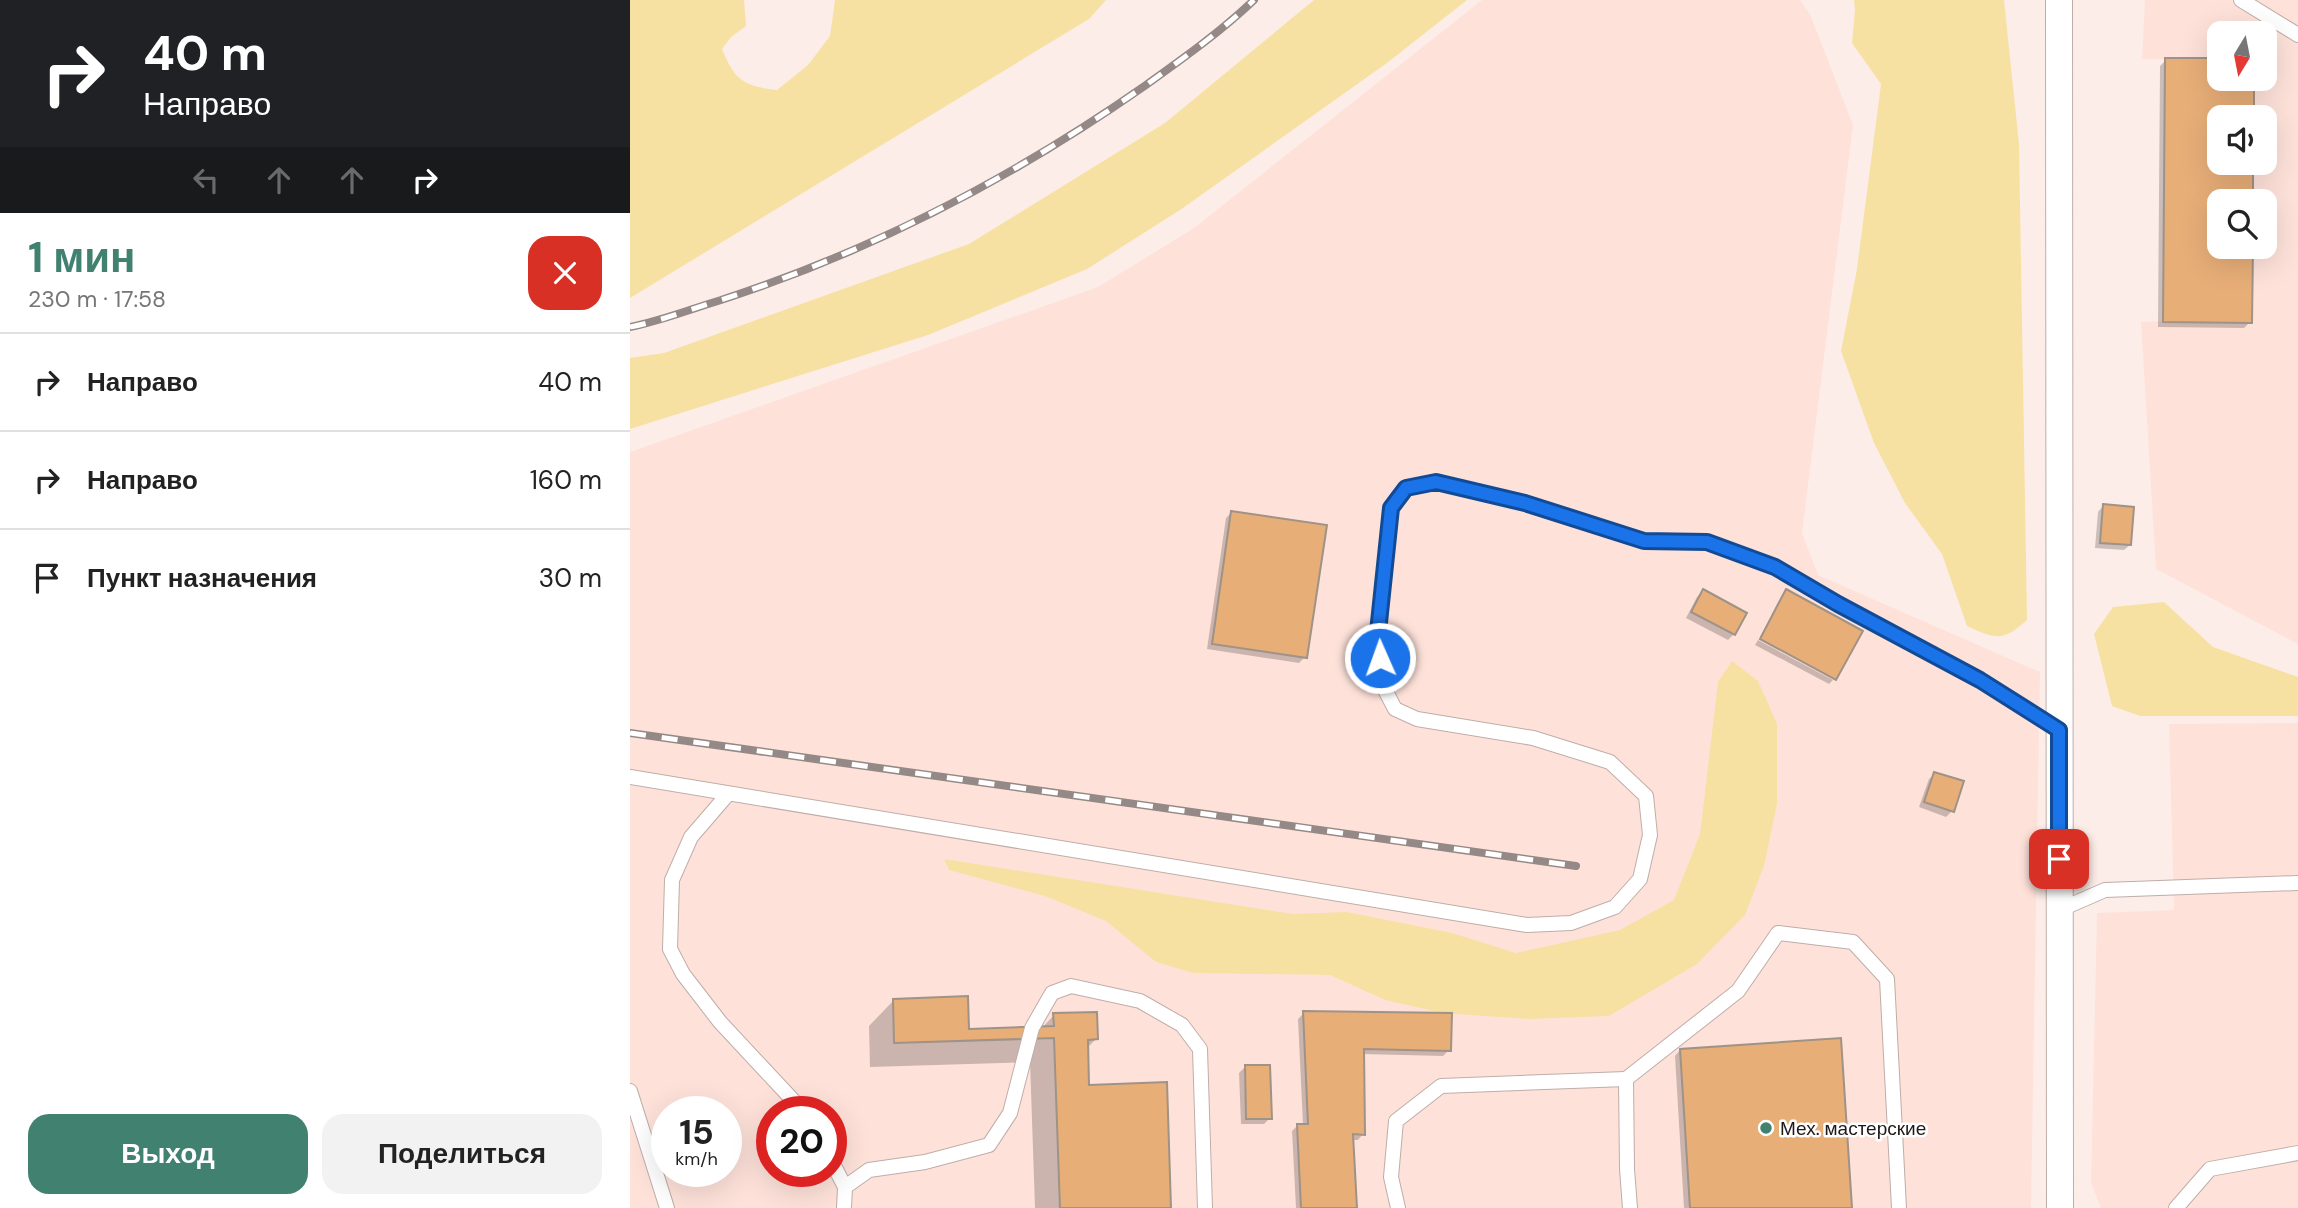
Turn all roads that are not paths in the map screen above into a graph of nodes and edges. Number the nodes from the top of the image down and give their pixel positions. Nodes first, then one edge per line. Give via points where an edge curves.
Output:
1 (2059, 0) edge
2 (2241, 0) edge
3 (2298, 35) edge
4 (2059, 730) junction
5 (630, 777) edge
6 (728, 794) junction
7 (2298, 883) edge
8 (2059, 910) junction
9 (1626, 1079) junction
10 (630, 1091) edge
11 (789, 1096) edge
12 (2298, 1153) edge
13 (847, 1186) edge
14 (845, 1187) edge
15 (667, 1208) edge
16 (844, 1208) edge
17 (1205, 1208) edge
18 (1398, 1208) edge
19 (1630, 1208) edge
20 (1899, 1208) edge
21 (2060, 1208) edge
22 (2176, 1208) edge

1 - 4 street
2 - 3 lane
4 - 6 lane via 1980,680 1775,567 1707,542 1644,541 1525,503 1436,482 1406,488 1391,508 1378,632 1382,684 1395,709 1417,719 1533,738 1610,762 1646,796 1650,835 1640,879 1615,907 1571,923 1527,925
4 - 8 street
5 - 6 lane
6 - 11 lane via 691,837 672,880 670,949 720,1022
7 - 8 lane via 2105,890
8 - 21 street
9 - 18 lane via 1441,1086 1396,1121 1391,1177
9 - 19 lane
9 - 20 lane via 1738,991 1778,933 1853,942 1887,979
10 - 15 lane
12 - 22 lane via 2210,1168
13 - 17 lane via 869,1170 925,1162 989,1145 1010,1114 1032,1028 1052,993 1071,986 1140,1001 1182,1025 1200,1049
14 - 16 lane

